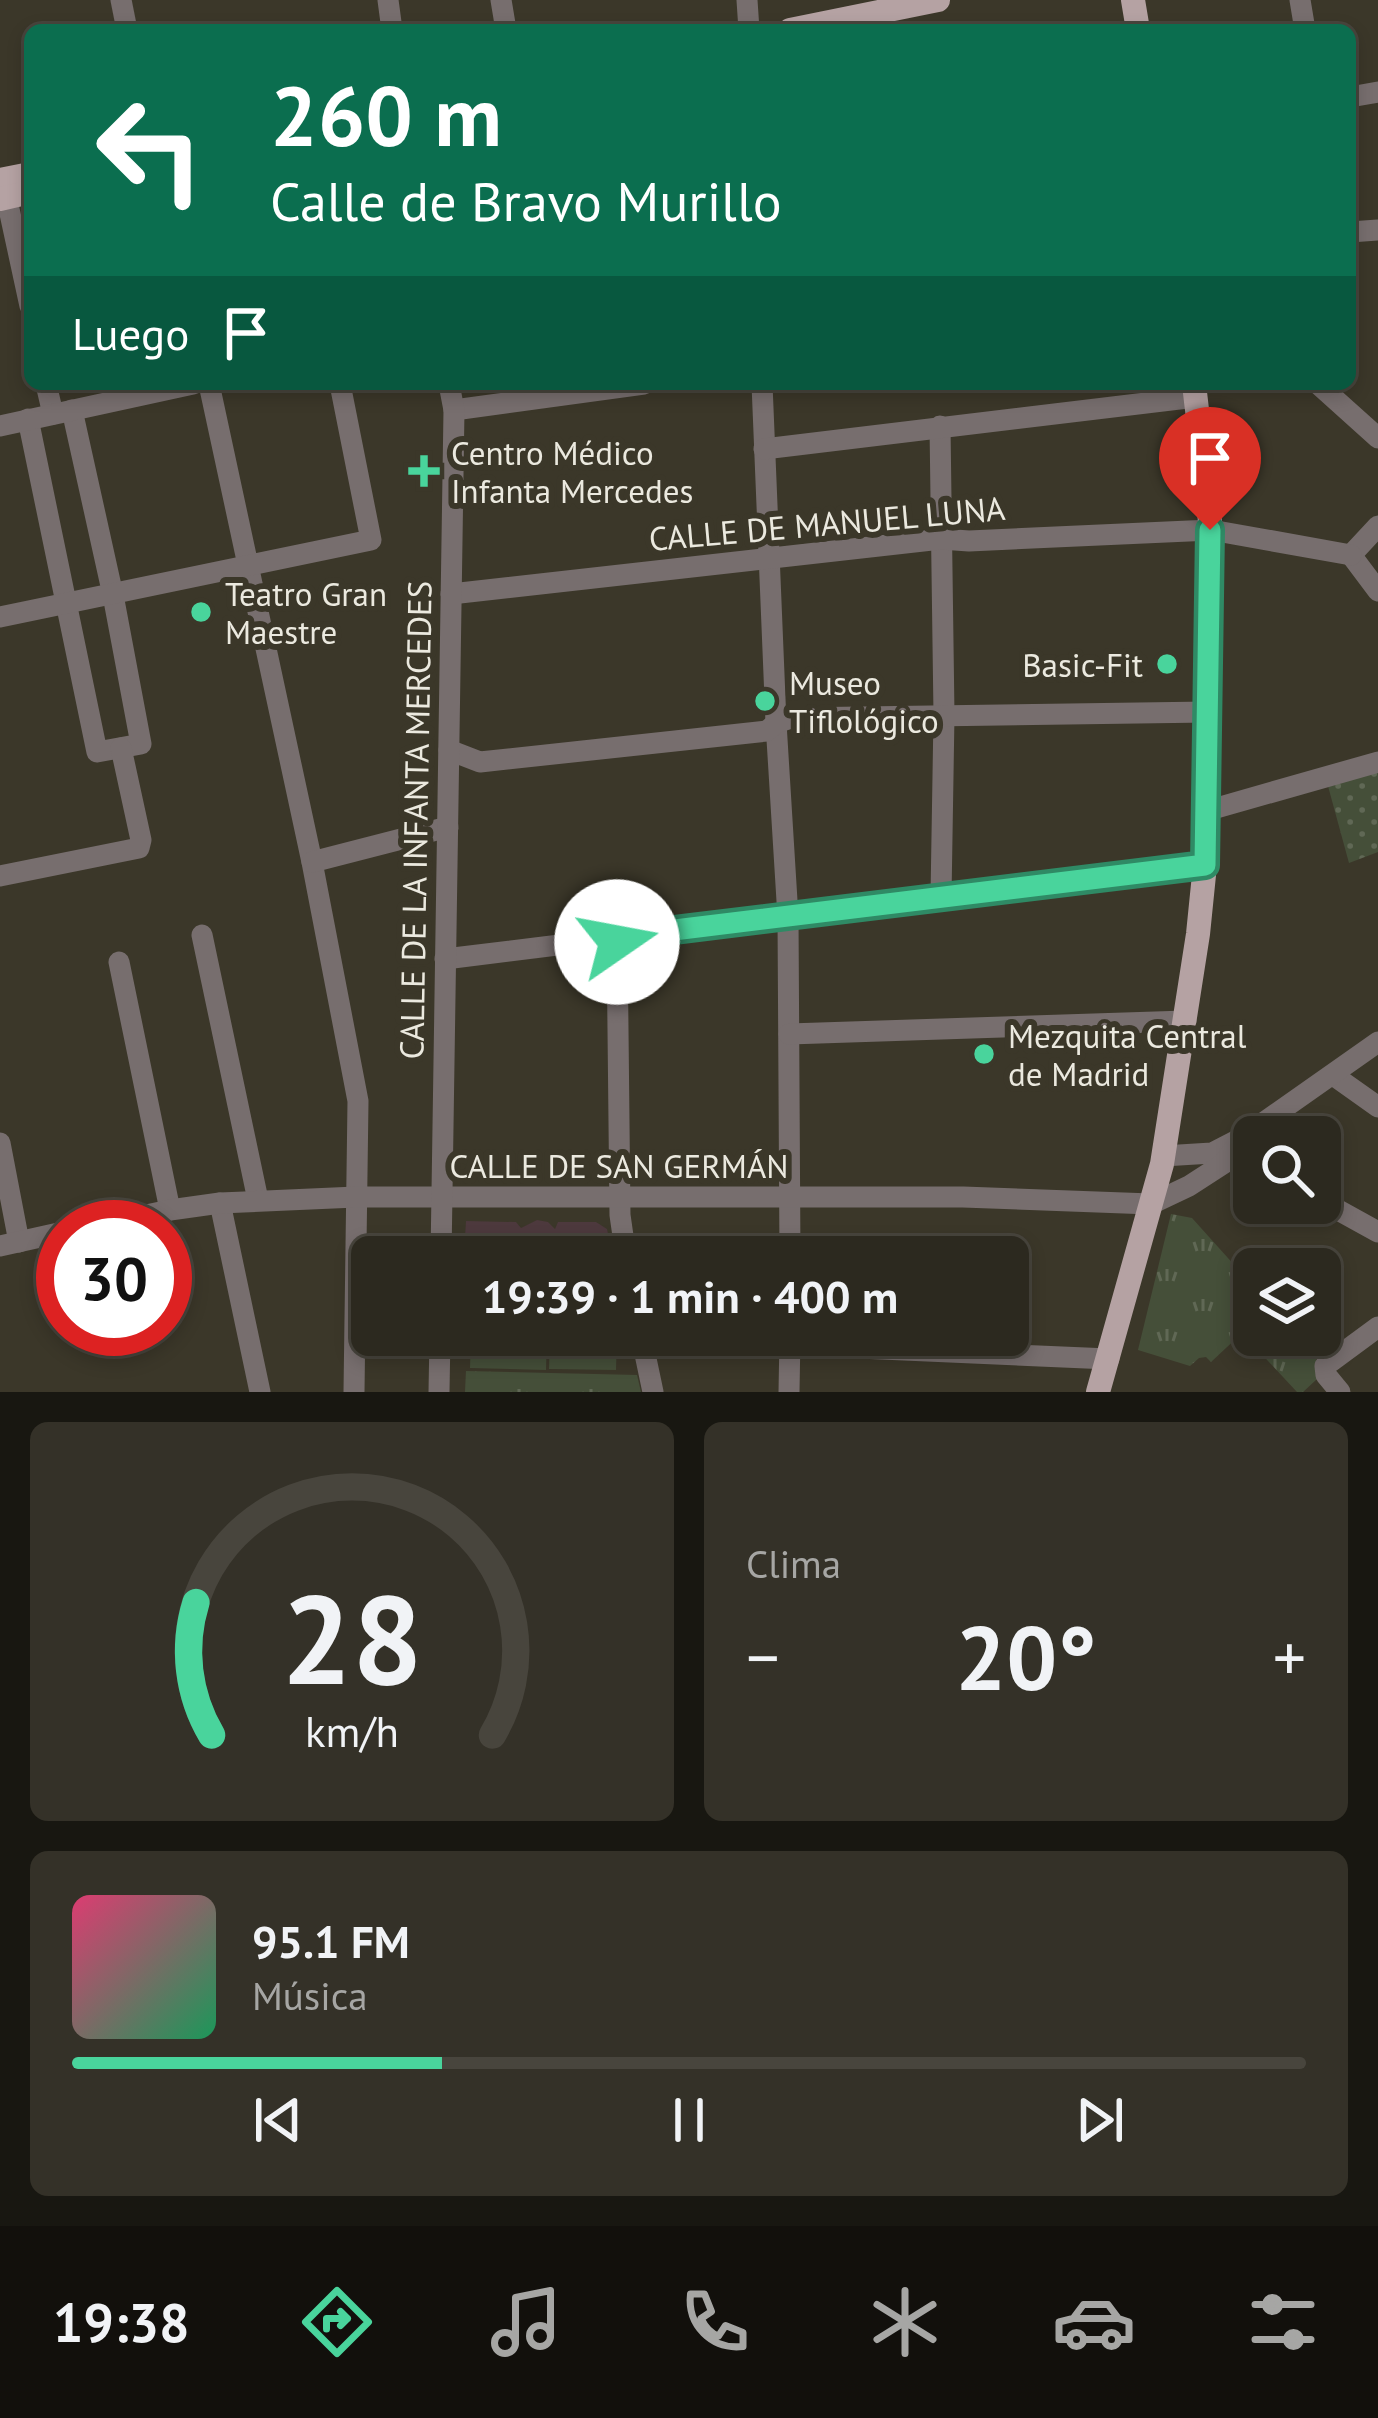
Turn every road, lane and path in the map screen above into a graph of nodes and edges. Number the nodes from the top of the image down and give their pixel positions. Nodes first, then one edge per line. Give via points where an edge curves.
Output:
1 (938, 0) edge
2 (820, 24) edge
3 (8, 190) edge
4 (24, 274) edge
5 (49, 390) edge
6 (165, 390) edge
7 (210, 390) edge
8 (341, 390) edge
9 (450, 390) edge
10 (600, 390) edge
11 (763, 390) edge
12 (1195, 390) edge
13 (1325, 390) edge
14 (454, 410) junction
15 (62, 412) junction
16 (28, 419) junction
17 (0, 426) edge
18 (940, 426) junction
19 (1378, 438) edge
20 (764, 449) junction
21 (1378, 526) edge
22 (1210, 530) junction
23 (941, 539) junction
24 (1352, 555) junction
25 (770, 558) junction
26 (248, 566) junction
27 (1378, 590) edge
28 (451, 594) junction
29 (113, 595) junction
30 (68, 604) junction
31 (0, 617) edge
32 (1208, 712) junction
33 (944, 715) junction
34 (776, 723) junction
35 (121, 748) junction
36 (449, 750) junction
37 (1378, 762) edge
38 (1206, 811) junction
39 (448, 827) junction
40 (312, 862) junction
41 (1205, 865) junction
42 (0, 876) edge
43 (941, 897) junction
44 (788, 917) junction
45 (202, 934) dead end
46 (617, 937) junction
47 (446, 959) junction
48 (119, 962) dead end
49 (1186, 1022) junction
50 (789, 1034) junction
51 (1378, 1042) edge
52 (1333, 1075) junction
53 (1378, 1107) edge
54 (1277, 1116) edge
55 (0, 1143) edge
56 (1233, 1143) edge
57 (1233, 1153) edge
58 (1163, 1156) junction
59 (356, 1197) junction
60 (442, 1197) junction
61 (620, 1198) junction
62 (257, 1199) junction
63 (790, 1199) junction
64 (168, 1200) edge
65 (220, 1203) junction
66 (1150, 1204) junction
67 (192, 1207) edge
68 (1341, 1212) edge
69 (1378, 1232) edge
70 (441, 1236) edge
71 (622, 1236) edge
72 (790, 1236) edge
73 (9, 1244) edge
74 (1378, 1327) edge
75 (1029, 1354) edge
76 (440, 1356) edge
77 (646, 1356) edge
78 (790, 1356) edge
79 (1109, 1359) junction
80 (260, 1392) edge
81 (354, 1392) edge
82 (439, 1392) edge
83 (653, 1392) edge
84 (789, 1392) edge
85 (1098, 1392) edge
86 (1340, 1392) edge

1 - 2 main road
3 - 4 street
5 - 15 street
6 - 15 street
7 - 26 street
8 - 26 street via 371,540
9 - 14 street, CALLE DE LA INFANTA MERCEDES
10 - 14 street
11 - 20 street
12 - 18 street
12 - 22 main road
13 - 19 street
14 - 28 street, CALLE DE LA INFANTA MERCEDES
15 - 16 street
15 - 29 street
16 - 17 street
16 - 30 street
18 - 20 street
18 - 23 street
20 - 25 street
21 - 24 street
22 - 23 street, CALLE DE MANUEL LUNA
22 - 24 street, CALLE DE MANUEL LUNA
22 - 32 main road
23 - 25 street, CALLE DE MANUEL LUNA
23 - 33 street
24 - 27 street
25 - 28 street, CALLE DE MANUEL LUNA
25 - 34 street
26 - 29 street
26 - 40 street
28 - 36 street, CALLE DE LA INFANTA MERCEDES
29 - 30 street
29 - 35 street via 141,744
30 - 31 street
30 - 35 street via 97,752
32 - 33 street
32 - 38 main road
33 - 34 street
33 - 43 street
34 - 36 street via 767,731 480,762
34 - 44 street
35 - 42 street via 139,848
36 - 39 street, CALLE DE LA INFANTA MERCEDES
37 - 38 street
38 - 41 main road
39 - 40 street
39 - 47 street, CALLE DE LA INFANTA MERCEDES
40 - 59 street via 358,1101
41 - 43 street
41 - 49 main road
43 - 44 street
44 - 46 street
44 - 50 street
45 - 62 street
46 - 47 street
46 - 61 street
47 - 60 street, CALLE DE LA INFANTA MERCEDES
48 - 64 street
49 - 50 street
49 - 58 main road
50 - 63 street
51 - 52 street
52 - 53 street
52 - 54 street
55 - 73 street
56 - 58 street
57 - 66 street
58 - 66 main road
59 - 60 street, CALLE DE SAN GERMÁN
59 - 62 street, CALLE DE SAN GERMÁN
59 - 81 street
60 - 61 street, CALLE DE SAN GERMÁN
60 - 70 street, CALLE DE LA INFANTA MERCEDES
61 - 63 street, CALLE DE SAN GERMÁN
61 - 71 street
62 - 65 street, CALLE DE SAN GERMÁN
63 - 66 street, CALLE DE SAN GERMÁN
63 - 72 street
65 - 67 street, CALLE DE SAN GERMÁN
65 - 80 street
66 - 79 main road
68 - 69 street
74 - 86 street via 1328,1362 1324,1371
75 - 79 street
76 - 82 street
77 - 83 street
78 - 84 street
79 - 85 main road

